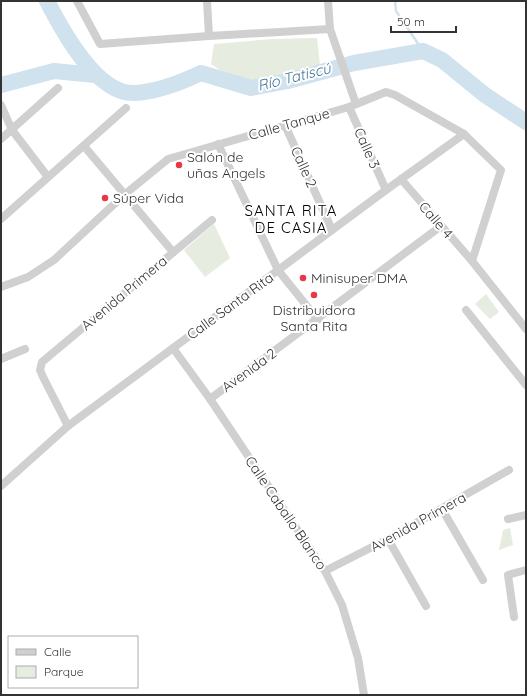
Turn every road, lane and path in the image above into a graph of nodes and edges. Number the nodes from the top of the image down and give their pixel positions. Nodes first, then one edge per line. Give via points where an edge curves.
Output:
1 (77, 1) edge
2 (207, 1) edge
3 (328, 1) edge
4 (330, 30) junction
5 (209, 36) junction
6 (58, 88) dead end
7 (1, 105) edge
8 (352, 106) junction
9 (126, 108) dead end
10 (286, 125) junction
11 (12, 130) junction
12 (464, 134) junction
13 (1, 140) edge
14 (218, 144) junction
15 (84, 146) junction
16 (48, 177) junction
17 (401, 179) junction
18 (386, 190) junction
19 (124, 195) junction
20 (1, 219) edge
21 (212, 220) dead end
22 (441, 226) junction
23 (332, 230) junction
24 (173, 252) junction
25 (472, 261) junction
26 (278, 270) junction
27 (1, 287) edge
28 (466, 310) dead end
29 (318, 320) junction
30 (526, 329) edge
31 (25, 348) dead end
32 (173, 348) junction
33 (1, 359) edge
34 (526, 385) edge
35 (210, 399) junction
36 (68, 426) junction
37 (509, 470) dead end
38 (1, 486) edge
39 (442, 509) junction
40 (526, 515) edge
41 (508, 519) dead end
42 (388, 539) junction
43 (526, 570) edge
44 (325, 571) junction
45 (483, 580) dead end
46 (426, 606) dead end
47 (514, 617) dead end
48 (364, 695) edge

1 - 5 street via 100,44
2 - 5 street
3 - 4 street, Calle 3
4 - 5 street
4 - 8 street, Calle 3 via 346,77
6 - 11 street
7 - 11 street
8 - 10 street, Calle Tanque
8 - 12 street, Calle Tanque via 386,92 396,95
8 - 18 street, Calle 3
9 - 15 street
10 - 14 street, Calle Tanque
10 - 23 street, Calle 2
11 - 13 street
11 - 16 street
12 - 17 street, Calle Santa Rita
12 - 25 street, Calle Tanque via 501,170
14 - 19 street, Calle Tanque via 168,159
14 - 26 street
15 - 16 street
15 - 19 street
16 - 20 street
17 - 18 street, Calle Santa Rita
17 - 22 street, Calle 4
18 - 23 street, Calle Santa Rita
19 - 24 street
19 - 27 street, Calle Tanque via 54,260 28,277
21 - 24 street, Avenida Primera
22 - 25 street, Calle 4
22 - 29 street, Avenida 2
23 - 26 street, Calle Santa Rita
24 - 36 street, Avenida Primera via 42,362 40,370
25 - 30 street, Calle 4
26 - 29 street
26 - 32 street, Calle Santa Rita
28 - 34 street
29 - 35 street, Avenida 2
31 - 33 street
32 - 35 street, Calle Caballo Blanco
32 - 36 street, Calle Santa Rita
35 - 44 street, Calle Caballo Blanco
36 - 38 street, Calle Santa Rita
37 - 39 street, Avenida Primera
39 - 42 street, Avenida Primera
39 - 45 street
40 - 41 street
42 - 44 street, Avenida Primera
42 - 46 street
43 - 47 street via 508,575
44 - 48 street, Calle Caballo Blanco via 342,605 360,670

